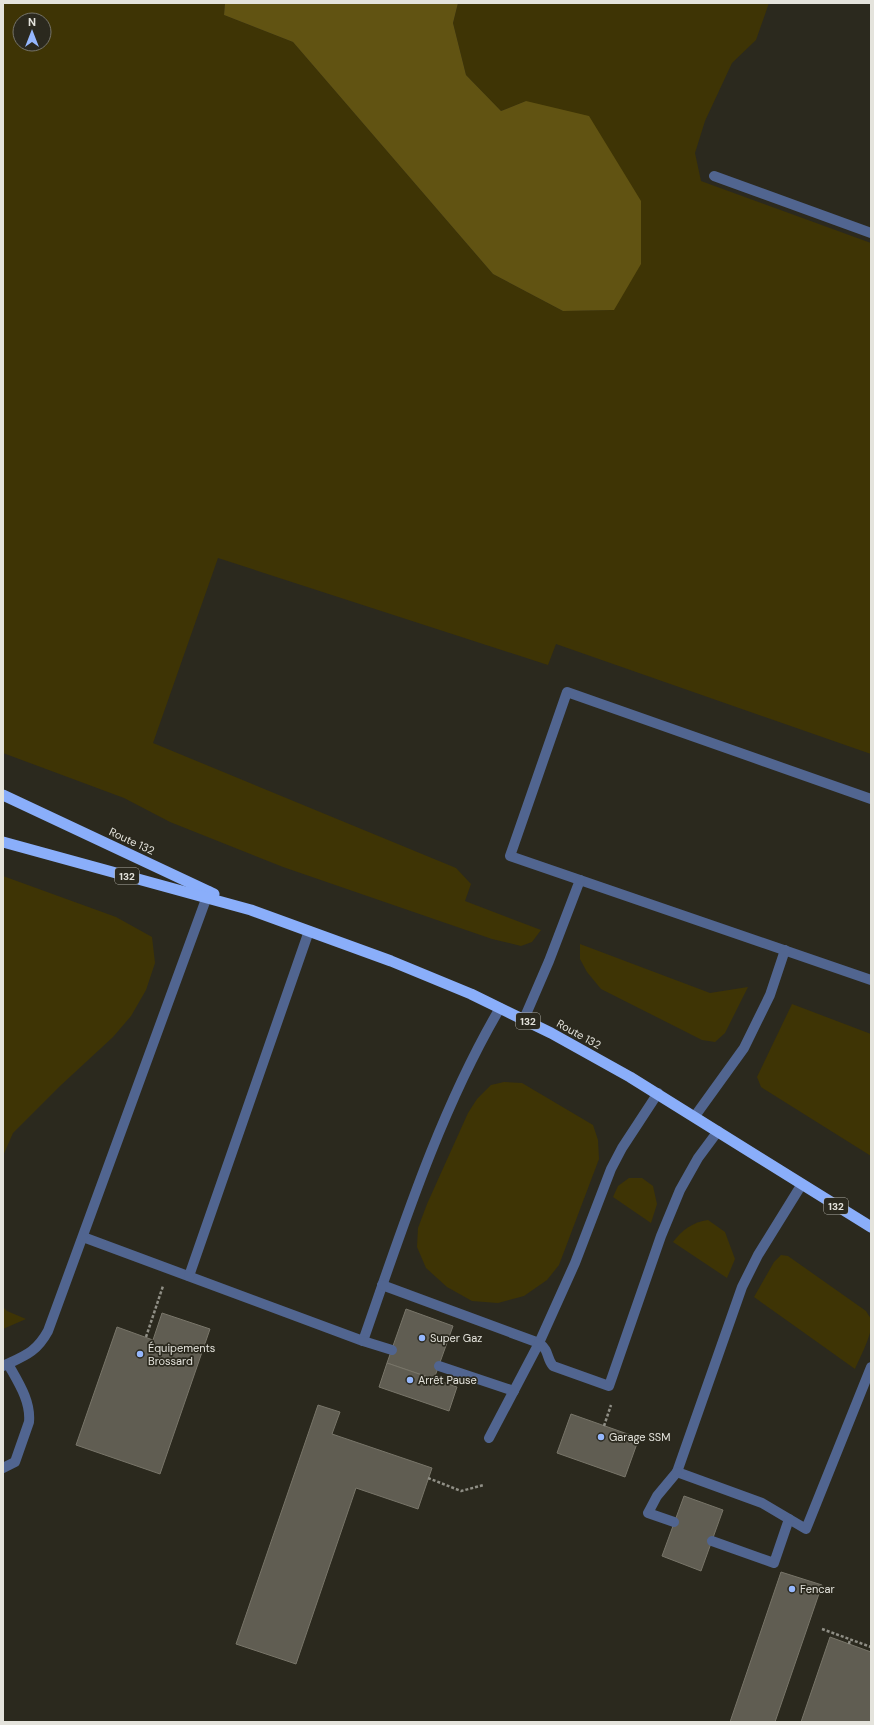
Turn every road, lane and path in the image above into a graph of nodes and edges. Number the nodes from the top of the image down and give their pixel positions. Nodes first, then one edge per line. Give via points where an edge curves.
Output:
1 (714, 176) dead end
2 (871, 233) edge
3 (3, 795) edge
4 (871, 799) edge
5 (3, 842) edge
6 (580, 880) junction
7 (208, 894) junction
8 (309, 930) junction
9 (785, 950) junction
10 (871, 980) edge
11 (500, 1008) junction
12 (524, 1018) junction
13 (658, 1093) junction
14 (695, 1116) junction
15 (718, 1131) junction
16 (802, 1184) junction
17 (871, 1227) edge
18 (82, 1237) junction
19 (169, 1268) junction
20 (189, 1276) junction
21 (382, 1285) junction
22 (146, 1337) dead end
23 (363, 1341) junction
24 (539, 1343) junction
25 (392, 1350) dead end
26 (6, 1365) edge
27 (439, 1366) dead end
28 (871, 1367) edge
29 (514, 1391) junction
30 (489, 1438) dead end
31 (3, 1468) edge
32 (677, 1472) junction
33 (428, 1478) dead end
34 (484, 1485) dead end
35 (789, 1519) junction
36 (674, 1522) dead end
37 (712, 1541) dead end
38 (822, 1629) dead end
39 (850, 1640) junction
40 (849, 1644) dead end
41 (871, 1647) edge

1 - 2 lane
3 - 7 highway, Route 132 / 132
4 - 6 lane via 566,692 510,856
5 - 7 highway, Route 132 / 132
6 - 9 lane
6 - 12 lane
7 - 8 highway, Route 132 / 132
7 - 18 lane
8 - 11 highway, Route 132 / 132 via 424,974
8 - 20 lane
9 - 10 lane
9 - 14 lane via 770,995 744,1048
11 - 12 highway, Route 132 / 132
11 - 21 lane via 457,1091
12 - 13 highway, Route 132 / 132
13 - 14 highway, Route 132 / 132
13 - 24 lane via 611,1169 575,1263
14 - 15 highway, Route 132 / 132
15 - 16 highway, Route 132 / 132
15 - 24 lane via 698,1158 680,1190 661,1236 609,1386 554,1366 545,1348
16 - 17 highway, Route 132 / 132
16 - 32 lane via 758,1256 742,1288
18 - 19 lane
18 - 26 lane via 42,1342 33,1352
19 - 20 lane
19 - 22 path
20 - 23 lane
21 - 23 lane
21 - 24 lane
23 - 25 lane
24 - 29 lane
26 - 31 lane via 25,1396 30,1416 15,1462
27 - 29 lane
28 - 35 lane via 806,1529
29 - 30 lane
32 - 35 lane via 762,1503
32 - 36 lane via 656,1496 648,1513
33 - 34 path via 461,1491
35 - 37 lane via 774,1563
38 - 39 path
39 - 40 path
39 - 41 path

